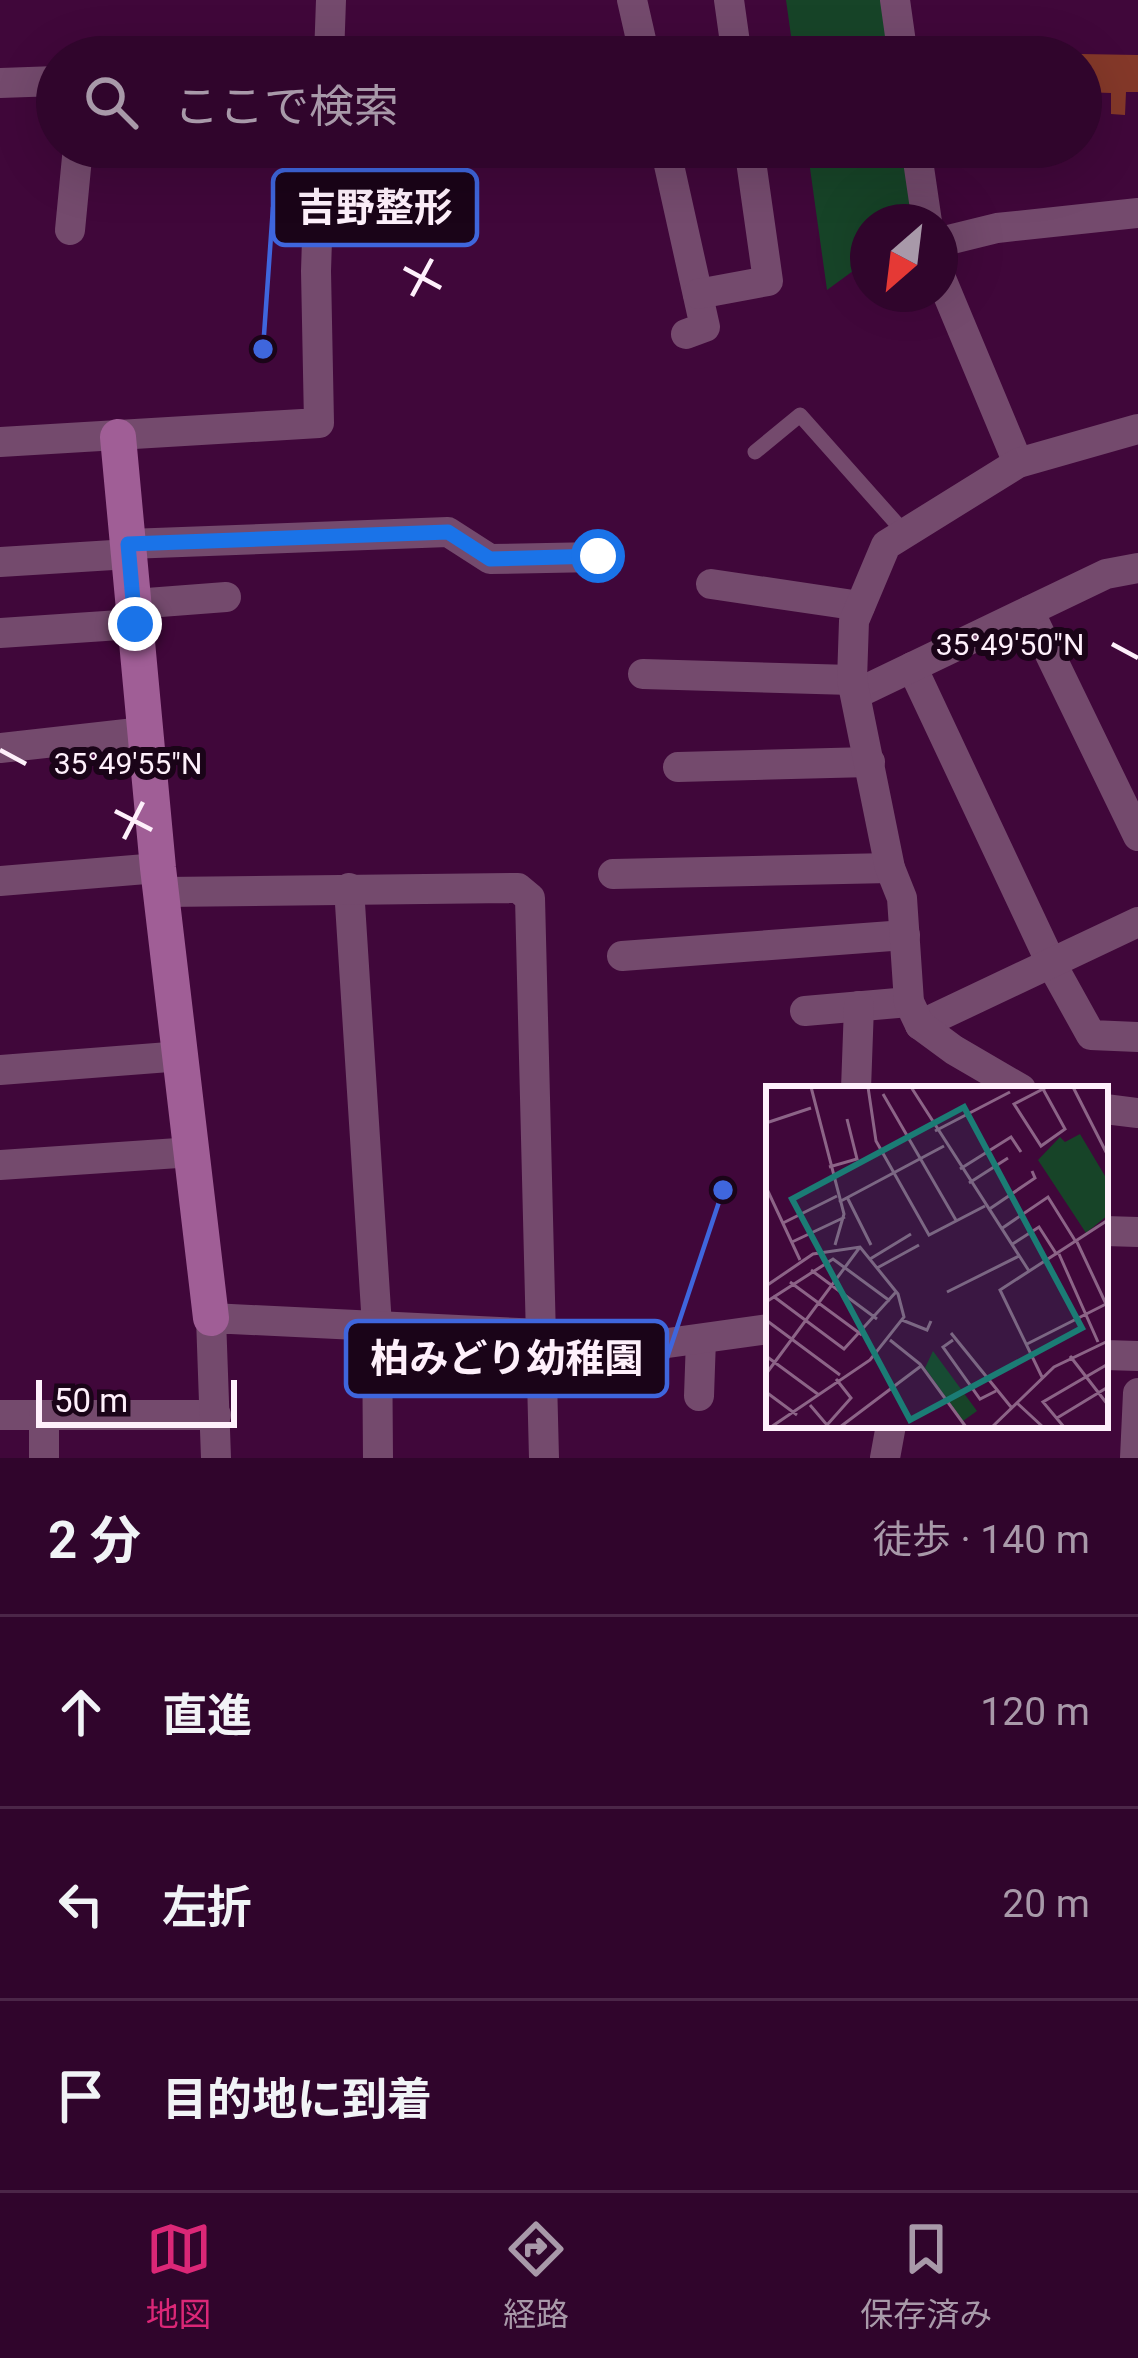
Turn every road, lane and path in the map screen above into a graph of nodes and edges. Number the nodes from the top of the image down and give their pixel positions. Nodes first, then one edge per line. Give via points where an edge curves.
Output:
1 (331, 0) edge
2 (632, 0) edge
3 (729, 0) edge
4 (896, 0) edge
5 (330, 36) edge
6 (640, 36) edge
7 (733, 36) edge
8 (900, 36) edge
9 (36, 81) edge
10 (0, 82) edge
11 (76, 168) edge
12 (319, 168) edge
13 (670, 168) edge
14 (752, 168) edge
15 (919, 168) edge
16 (924, 204) edge
17 (1138, 213) edge
18 (70, 230) dead end
19 (958, 238) edge
20 (698, 294) junction
21 (955, 312) edge
22 (686, 334) dead end
23 (1138, 429) edge
24 (118, 437) junction
25 (0, 442) edge
26 (755, 452) dead end
27 (1018, 463) junction
28 (905, 533) junction
29 (128, 549) junction
30 (598, 556) dead end
31 (0, 562) edge
32 (1138, 568) edge
33 (711, 584) dead end
34 (226, 596) dead end
35 (860, 606) junction
36 (1030, 611) junction
37 (134, 614) junction
38 (0, 633) edge
39 (912, 667) junction
40 (643, 674) dead end
41 (854, 687) junction
42 (144, 732) junction
43 (0, 748) edge
44 (870, 762) junction
45 (678, 767) dead end
46 (1138, 836) edge
47 (890, 868) junction
48 (613, 874) dead end
49 (161, 880) junction
50 (0, 881) edge
51 (350, 888) junction
52 (1138, 922) edge
53 (905, 935) junction
54 (622, 956) dead end
55 (1051, 963) junction
56 (859, 1006) junction
57 (805, 1011) dead end
58 (914, 1013) junction
59 (1138, 1037) edge
60 (182, 1056) junction
61 (0, 1070) edge
62 (856, 1086) edge
63 (1017, 1086) edge
64 (1108, 1109) edge
65 (1138, 1113) edge
66 (193, 1152) junction
67 (0, 1165) edge
68 (1108, 1231) edge
69 (1138, 1232) edge
70 (211, 1318) junction
71 (377, 1326) junction
72 (766, 1329) edge
73 (541, 1334) junction
74 (701, 1339) junction
75 (1108, 1355) edge
76 (1138, 1356) edge
77 (1138, 1394) edge
78 (699, 1396) dead end
79 (0, 1415) edge
80 (216, 1415) junction
81 (44, 1416) junction
82 (890, 1428) edge
83 (44, 1458) edge
84 (216, 1458) edge
85 (378, 1458) edge
86 (544, 1458) edge
87 (885, 1458) edge
88 (1135, 1458) edge

1 - 5 street
2 - 6 street
3 - 7 street
4 - 8 street
9 - 10 street
11 - 18 street
12 - 24 street via 319,422
13 - 20 street
14 - 20 street via 768,281
15 - 16 street
17 - 19 street
20 - 22 street via 705,327
21 - 27 street
23 - 27 street
24 - 25 street
24 - 29 street
26 - 28 lane via 800,415
27 - 28 street
28 - 35 street via 886,545
29 - 30 street via 448,532 490,559
29 - 31 street
29 - 37 street
32 - 36 street via 1106,574
33 - 35 street
34 - 37 street
35 - 41 street
36 - 39 street
36 - 46 street
37 - 38 street
37 - 42 street
39 - 41 street
39 - 55 street
40 - 41 street
41 - 44 street
42 - 43 street
42 - 49 street
44 - 45 street
44 - 47 street
47 - 48 street
47 - 53 street
49 - 50 street
49 - 51 street
49 - 60 street
51 - 71 street
51 - 73 street via 518,888 530,898
52 - 55 street
53 - 54 street
53 - 58 street
55 - 58 street
55 - 59 street via 1091,1035
56 - 57 street
56 - 58 street
56 - 62 street
58 - 63 street via 954,1050
60 - 61 street
60 - 66 street
64 - 65 street
66 - 67 street
66 - 70 street
68 - 69 street
70 - 71 street
70 - 80 street
71 - 73 street
71 - 85 street
72 - 74 street
73 - 74 street via 639,1347
73 - 86 street
74 - 78 street
75 - 76 street
77 - 88 street
79 - 81 street
80 - 81 street
80 - 84 street
81 - 83 street
82 - 87 street

